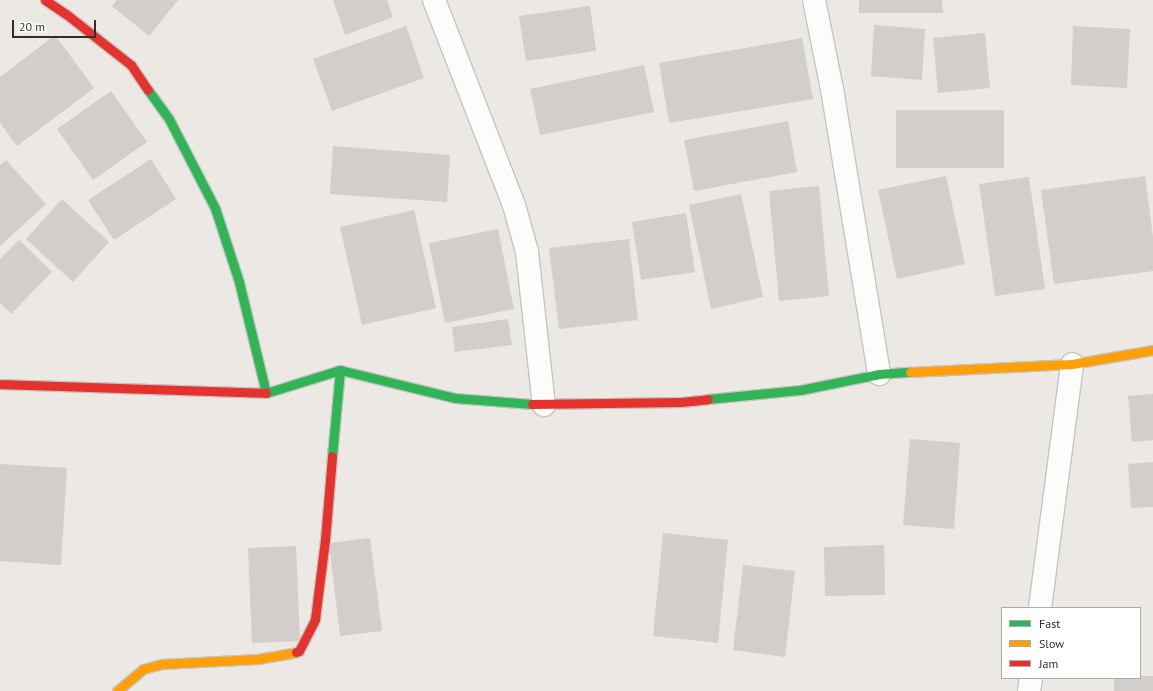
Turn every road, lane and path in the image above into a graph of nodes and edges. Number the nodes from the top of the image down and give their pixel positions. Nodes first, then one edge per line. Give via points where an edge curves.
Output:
1 (45, 0) edge
2 (434, 0) edge
3 (814, 0) edge
4 (1153, 350) edge
5 (1072, 364) junction
6 (340, 370) junction
7 (879, 374) junction
8 (0, 384) edge
9 (266, 392) junction
10 (544, 405) junction
11 (1040, 607) edge
12 (1030, 679) edge
13 (117, 691) edge
14 (1029, 691) edge

1 - 9 street via 130,65 169,119 215,208 239,282
2 - 10 street via 514,204 527,252
3 - 7 street via 832,89
4 - 5 street
5 - 7 street
5 - 11 street
6 - 9 street
6 - 10 street via 455,398
6 - 13 street via 316,619 300,652 258,658 162,664 143,669
7 - 10 street via 800,390 681,402
8 - 9 street
12 - 14 street

